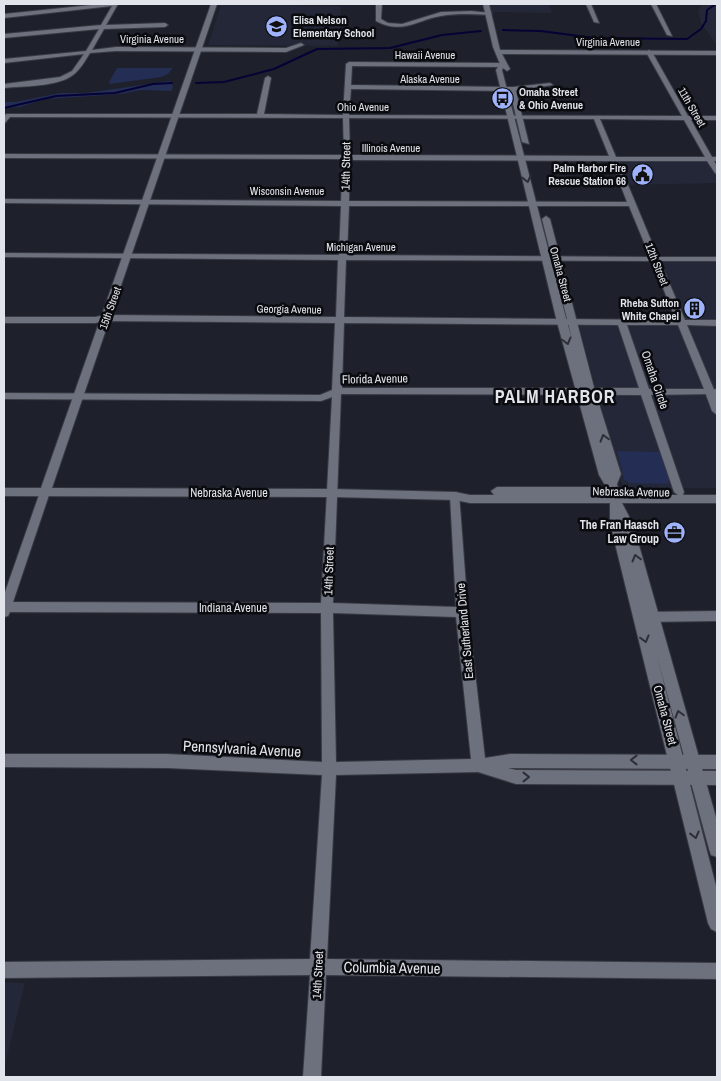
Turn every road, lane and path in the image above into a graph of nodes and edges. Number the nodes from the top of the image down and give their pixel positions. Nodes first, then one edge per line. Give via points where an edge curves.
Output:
1 (114, 4) edge
2 (214, 4) edge
3 (379, 4) edge
4 (486, 4) edge
5 (588, 4) edge
6 (652, 4) edge
7 (488, 13) junction
8 (4, 16) edge
9 (597, 22) dead end
10 (165, 25) dead end
11 (102, 27) junction
12 (670, 35) dead end
13 (4, 36) edge
14 (301, 45) dead end
15 (198, 49) junction
16 (87, 51) junction
17 (498, 52) junction
18 (649, 52) junction
19 (717, 53) edge
20 (4, 61) edge
21 (348, 64) joint
22 (502, 65) junction
23 (268, 78) dead end
24 (550, 85) dead end
25 (4, 86) edge
26 (347, 87) junction
27 (509, 89) junction
28 (175, 116) junction
29 (260, 116) junction
30 (346, 117) junction
31 (510, 117) junction
32 (520, 117) junction
33 (596, 117) junction
34 (6, 118) edge
35 (687, 118) junction
36 (717, 118) edge
37 (4, 156) edge
38 (163, 156) junction
39 (347, 158) junction
40 (527, 159) junction
41 (614, 159) junction
42 (714, 159) edge
43 (533, 168) dead end
44 (717, 172) edge
45 (540, 196) dead end
46 (4, 201) edge
47 (146, 202) junction
48 (344, 203) junction
49 (631, 204) junction
50 (538, 205) junction
51 (4, 255) edge
52 (128, 256) junction
53 (343, 258) junction
54 (553, 259) junction
55 (655, 259) junction
56 (717, 259) edge
57 (106, 318) junction
58 (4, 320) edge
59 (340, 321) junction
60 (568, 322) junction
61 (622, 322) junction
62 (680, 322) junction
63 (717, 322) edge
64 (585, 391) junction
65 (336, 392) junction
66 (646, 392) junction
67 (714, 392) edge
68 (4, 396) edge
69 (78, 396) junction
70 (717, 411) edge
71 (717, 491) edge
72 (4, 492) edge
73 (45, 492) junction
74 (680, 492) junction
75 (332, 493) junction
76 (455, 496) junction
77 (614, 496) junction
78 (717, 499) edge
79 (327, 608) junction
80 (4, 609) edge
81 (462, 612) junction
82 (717, 616) edge
83 (646, 617) junction
84 (4, 760) edge
85 (677, 760) junction
86 (692, 761) junction
87 (717, 762) edge
88 (479, 765) junction
89 (329, 769) junction
90 (681, 778) junction
91 (698, 778) junction
92 (717, 778) edge
93 (717, 850) edge
94 (717, 923) edge
95 (318, 967) junction
96 (4, 970) edge
97 (717, 971) edge
98 (312, 1077) edge

1 - 8 street
1 - 11 street
2 - 15 street, 15th Street
3 - 7 street via 378,20 383,24 406,26 443,11
4 - 7 street, Omaha Street
5 - 9 street
6 - 12 street
7 - 17 street, Omaha Street
10 - 11 street
11 - 13 street
11 - 16 street
14 - 15 street, Virginia Avenue via 286,50
15 - 16 street, Virginia Avenue
15 - 28 street, 15th Street
16 - 20 street, Virginia Avenue
16 - 25 street via 70,76
17 - 18 street, Virginia Avenue
17 - 22 street, Omaha Street
18 - 19 street, Virginia Avenue
18 - 35 street, 11th Street
21 - 22 street, Hawaii Avenue
21 - 26 street, 14th Street
22 - 27 street, Omaha Street via 499,70
23 - 29 street
24 - 27 street, Alaska Avenue
26 - 27 street, Alaska Avenue
26 - 30 street, 14th Street
27 - 31 street, Omaha Street
27 - 32 street, Omaha Street
28 - 29 street, Ohio Avenue
28 - 34 street, Ohio Avenue
28 - 38 street, 15th Street
29 - 30 street, Ohio Avenue
30 - 31 street, Ohio Avenue
30 - 39 street, 14th Street
31 - 32 street, Ohio Avenue
31 - 40 street, Omaha Street
32 - 33 street, Ohio Avenue
32 - 40 street, Omaha Street
33 - 35 street, Ohio Avenue
33 - 41 street, 12th Street
35 - 36 street, Ohio Avenue
35 - 42 street, 11th Street
37 - 38 street, Illinois Avenue
38 - 39 street, Illinois Avenue
38 - 47 street, 15th Street
39 - 40 street, Illinois Avenue
39 - 48 street, 14th Street
40 - 41 street, Illinois Avenue
40 - 43 street, Omaha Street
40 -> 50 street, Omaha Street
41 - 42 street, Illinois Avenue
41 - 49 street, 12th Street
42 - 44 street, 11th Street
45 - 50 street, Omaha Street
46 - 47 street, Wisconsin Avenue
47 - 48 street, Wisconsin Avenue
47 - 52 street, 15th Street
48 - 50 street, Wisconsin Avenue
48 - 53 street, 14th Street
49 - 50 street, Wisconsin Avenue
49 - 55 street, 12th Street
50 - 54 street, Omaha Street
51 - 52 street, Michigan Avenue
52 - 53 street, Michigan Avenue
52 - 57 street, 15th Street
53 - 54 street, Michigan Avenue
53 - 59 street, 14th Street
54 - 55 street, Michigan Avenue
54 - 60 street, Omaha Street
55 - 56 street, Michigan Avenue
55 - 62 street, 12th Street
57 - 58 street, Georgia Avenue
57 - 59 street, Georgia Avenue
57 - 69 street, 15th Street
59 - 60 street, Georgia Avenue
59 - 65 street, 14th Street
60 - 61 street
60 - 64 street, Omaha Street
61 - 62 street
61 - 66 street, Omaha Circle
62 - 63 street
62 - 67 street, 12th Street
64 - 65 street, Florida Avenue
64 - 66 street, Florida Avenue
64 - 77 street, Omaha Street via 615,474
65 - 69 street, Florida Avenue via 321,398
65 - 75 street, 14th Street
66 - 67 street, Florida Avenue
66 - 74 street, Omaha Circle
67 - 70 street, 12th Street
68 - 69 street, Florida Avenue
69 - 73 street, 15th Street
71 - 74 street, Nebraska Avenue
72 - 73 street, Nebraska Avenue
73 - 75 street, Nebraska Avenue
73 - 80 street, 15th Street
74 - 77 street, Nebraska Avenue
75 - 76 street, Nebraska Avenue
75 - 79 street, 14th Street
76 - 77 street, Nebraska Avenue via 470,499
76 - 81 street, East Sutherland Drive
77 - 78 street, Nebraska Avenue
77 - 83 street, Omaha Street via 616,523
79 - 80 street, Indiana Avenue
79 - 81 street, Indiana Avenue
79 - 89 street, 14th Street
81 - 88 street, East Sutherland Drive
82 - 83 street
83 -> 85 street, Omaha Street
86 -> 83 street, Omaha Street
84 - 89 street, Pennsylvania Avenue via 168,761
85 - 86 street, Pennsylvania Avenue
85 -> 88 street, Pennsylvania Avenue via 510,760
85 - 90 street, Omaha Street
86 - 87 street, Pennsylvania Avenue
86 - 91 street, Omaha Street
88 - 89 street, Pennsylvania Avenue
88 -> 90 street, Pennsylvania Avenue via 516,777
89 - 95 street, 14th Street
90 - 91 street, Pennsylvania Avenue
90 -> 94 street, Omaha Street
91 - 92 street, Pennsylvania Avenue
91 - 93 street, Omaha Street
95 - 96 street, Columbia Avenue
95 - 97 street, Columbia Avenue
95 - 98 street, 14th Street

